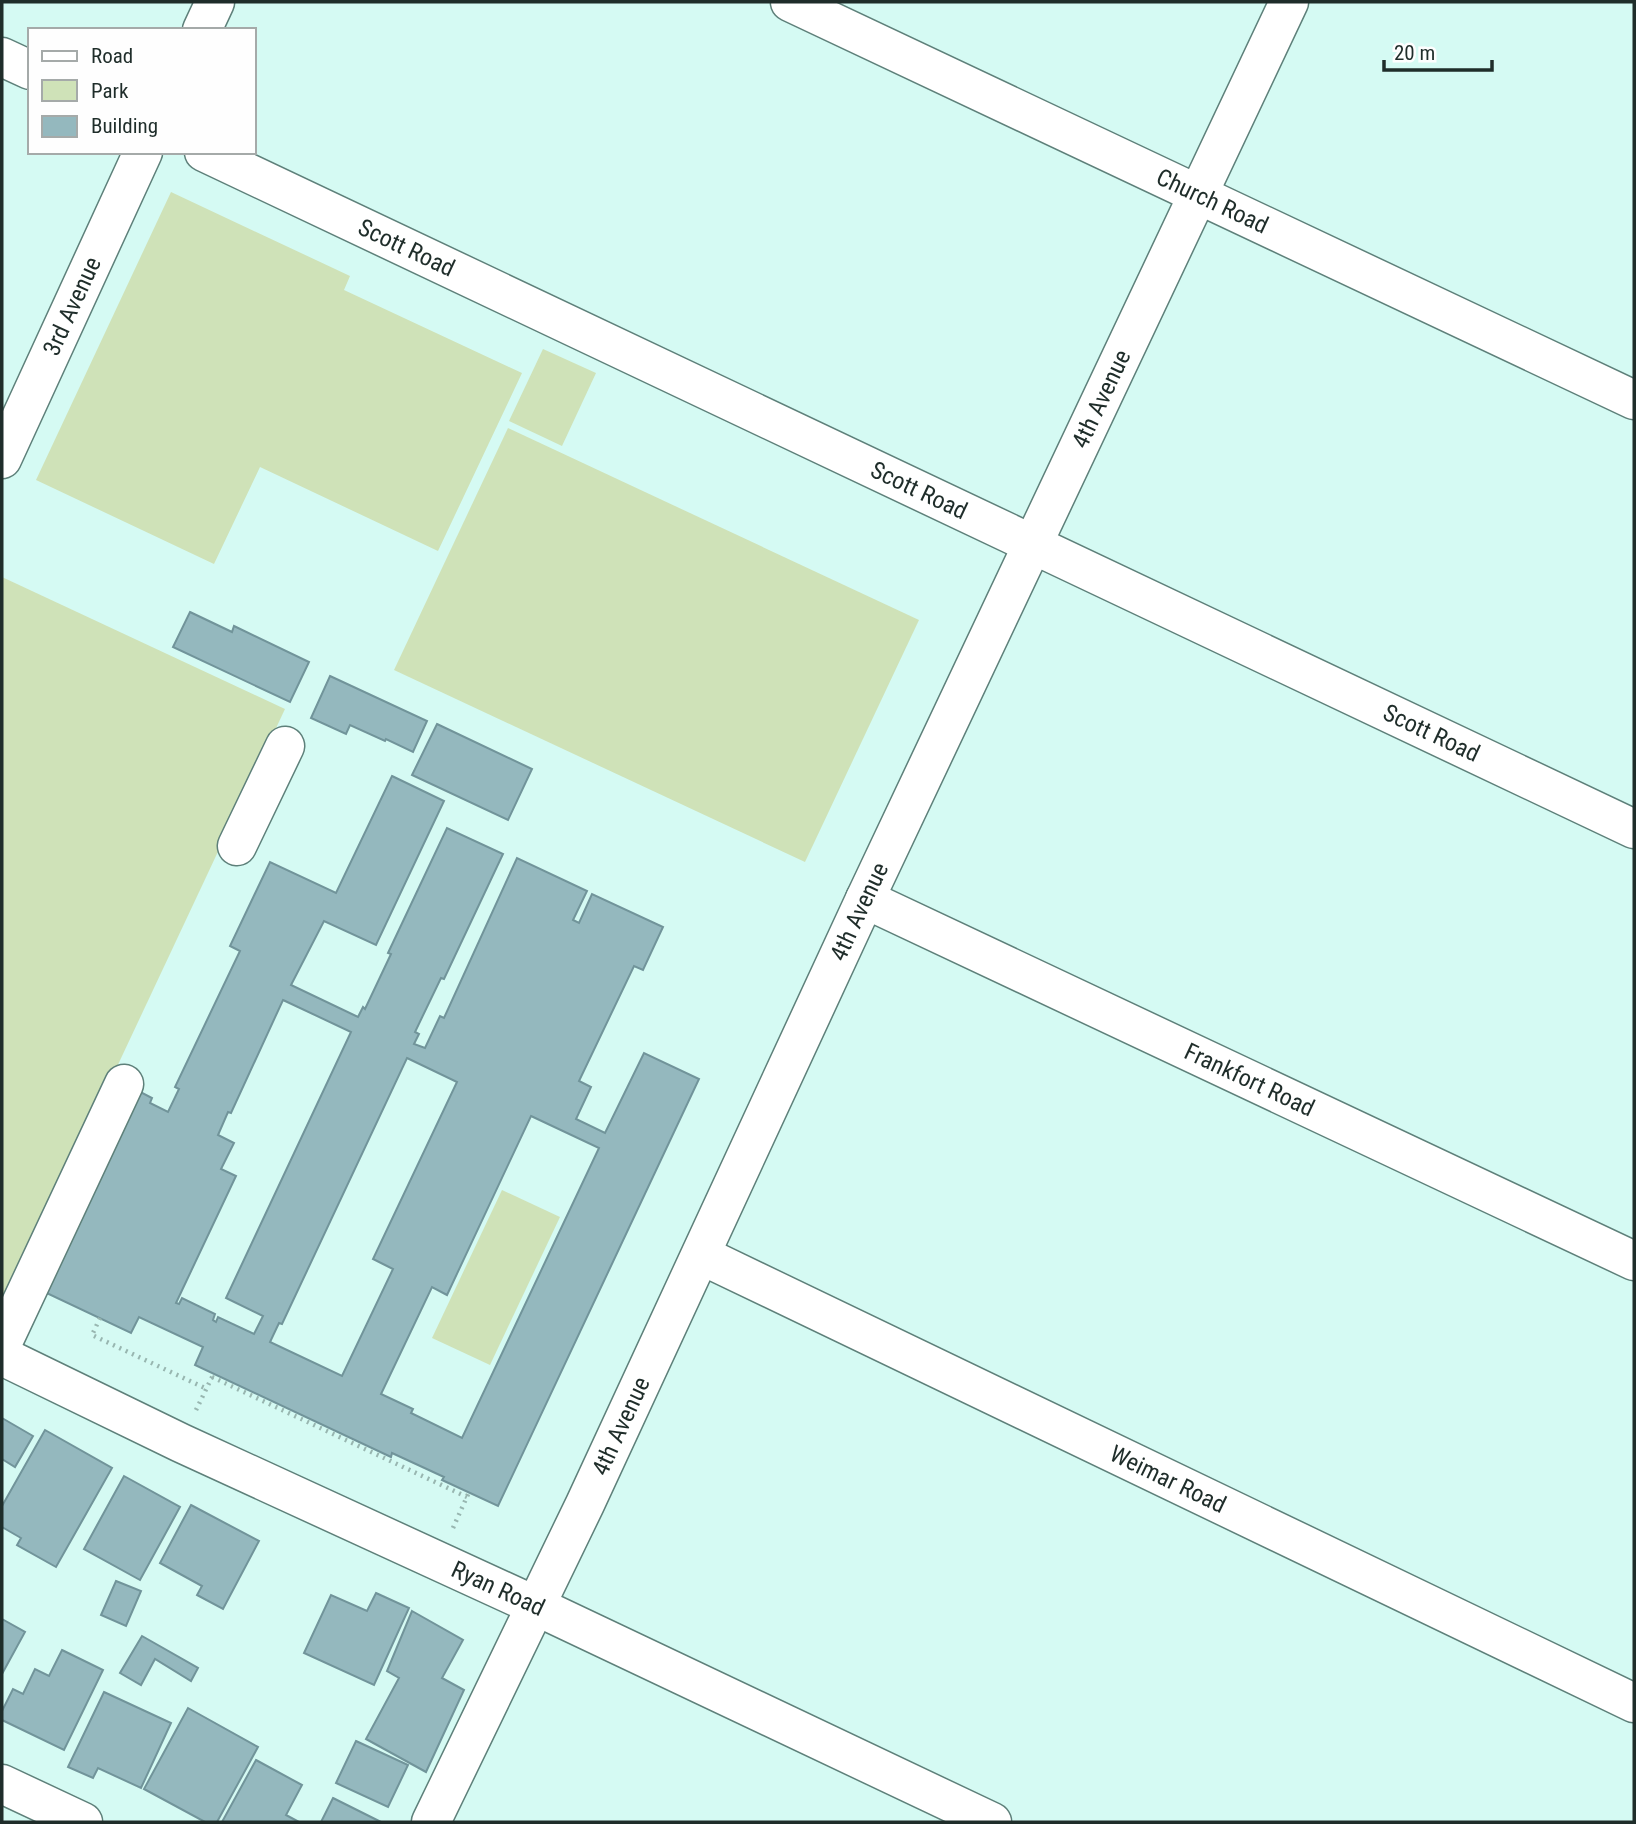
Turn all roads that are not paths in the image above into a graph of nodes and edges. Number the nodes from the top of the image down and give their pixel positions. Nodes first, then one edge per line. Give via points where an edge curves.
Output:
1 (215, 2) edge
2 (790, 2) edge
3 (1289, 2) edge
4 (203, 28) edge
5 (2, 57) edge
6 (28, 70) edge
7 (142, 154) edge
8 (208, 154) edge
9 (1198, 193) junction
10 (1634, 400) edge
11 (2, 459) edge
12 (1032, 545) junction
13 (285, 746) dead end
14 (1634, 829) edge
15 (237, 846) dead end
16 (865, 899) junction
17 (124, 1084) dead end
18 (701, 1255) junction
19 (1634, 1261) edge
20 (2, 1344) edge
21 (2, 1356) edge
22 (536, 1606) junction
23 (1634, 1703) edge
24 (2, 1784) edge
25 (83, 1822) edge
26 (431, 1822) edge
27 (992, 1822) edge

1 - 4 street
2 - 9 street, Church Road
3 - 9 street, 4th Avenue
5 - 6 street
7 - 11 street, 3rd Avenue
8 - 12 street, Scott Road
9 - 10 street, Church Road
9 - 12 street, 4th Avenue
12 - 14 street, Scott Road
12 - 16 street, 4th Avenue
13 - 15 street
16 - 18 street, 4th Avenue
16 - 19 street, Frankfort Road
17 - 20 street
18 - 22 street, 4th Avenue
18 - 23 street, Weimar Road
21 - 22 street, Ryan Road
22 - 26 street, 4th Avenue
22 - 27 street, Ryan Road
24 - 25 street

